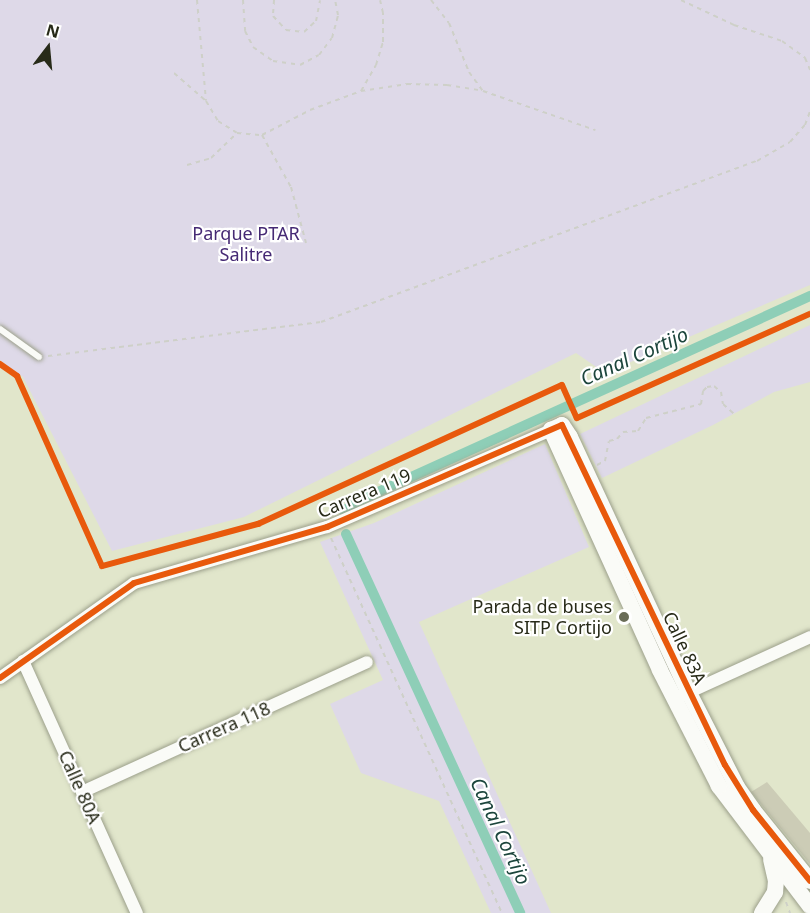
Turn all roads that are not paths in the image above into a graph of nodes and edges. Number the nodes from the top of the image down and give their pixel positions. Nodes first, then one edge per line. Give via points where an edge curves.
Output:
1 (0, 329) edge
2 (39, 357) road end
3 (551, 430) joint
4 (810, 637) edge
5 (23, 662) junction
6 (367, 662) dead end
7 (0, 678) edge
8 (682, 696) junction
9 (82, 792) junction
10 (770, 856) junction
11 (810, 881) edge
12 (807, 910) edge
13 (136, 913) edge
14 (762, 913) edge

1 - 2 lane
3 - 5 street, Carrera 119 via 327,527 134,583
3 - 8 street, Calle 83A
4 - 8 street
5 - 7 street, Carrera 119
5 - 9 street, Calle 80A
6 - 9 street, Carrera 118
8 - 10 street, Calle 83A via 719,786
8 - 11 street, Calle 83A via 737,787
9 - 13 street, Calle 80A
10 - 12 street, Calle 83A
10 - 14 street via 775,892

